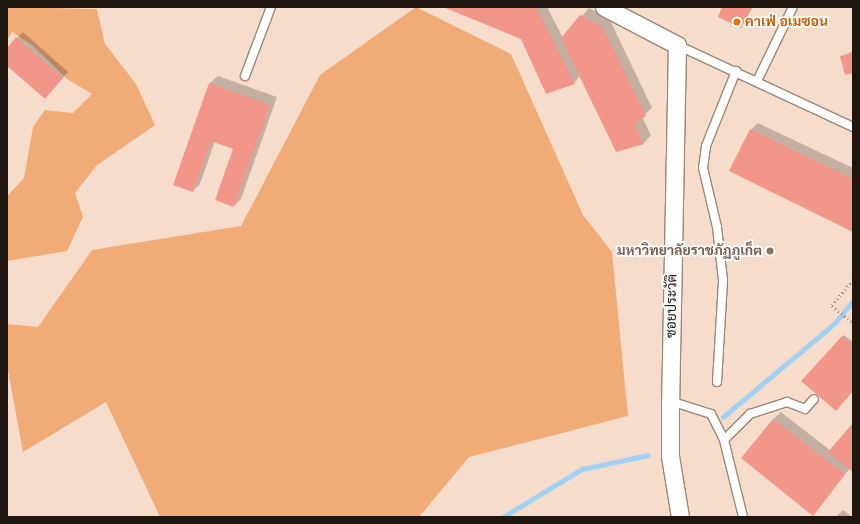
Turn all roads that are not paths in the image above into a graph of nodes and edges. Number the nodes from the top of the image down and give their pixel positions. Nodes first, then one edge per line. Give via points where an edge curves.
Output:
1 (271, 7) edge
2 (604, 7) edge
3 (793, 7) edge
4 (677, 45) junction
5 (736, 71) junction
6 (245, 76) dead end
7 (757, 81) junction
8 (853, 127) edge
9 (717, 382) dead end
10 (814, 399) dead end
11 (670, 401) junction
12 (724, 440) junction
13 (680, 517) edge
14 (742, 517) edge

1 - 6 lane
2 - 4 street
3 - 7 lane
4 - 5 lane
4 - 11 street, ซอยประวัติ
5 - 7 lane
5 - 9 lane via 706,146 703,168 717,227 723,280
7 - 8 lane
10 - 12 lane via 805,409 787,402 750,414
11 - 12 lane via 710,414
11 - 13 street, ซอยประวัติ via 670,456
12 - 14 lane

